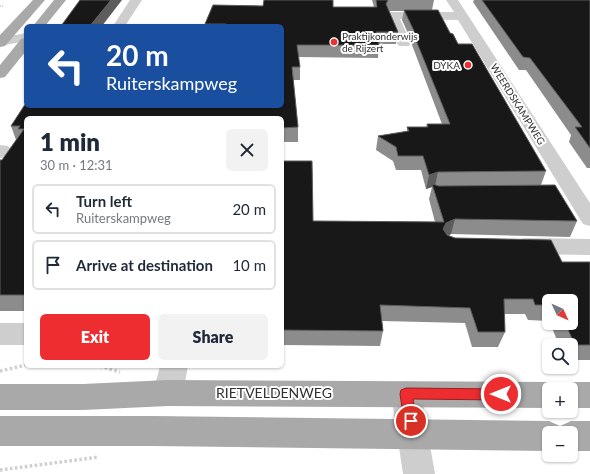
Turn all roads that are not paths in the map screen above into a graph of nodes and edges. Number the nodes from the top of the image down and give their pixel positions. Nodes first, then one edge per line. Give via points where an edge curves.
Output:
1 (39, 0) edge
2 (60, 0) edge
3 (136, 0) edge
4 (452, 0) edge
5 (442, 16) junction
6 (462, 16) junction
7 (41, 24) edge
8 (120, 24) edge
9 (448, 28) edge
10 (24, 37) edge
11 (0, 42) edge
12 (404, 43) dead end
13 (24, 44) edge
14 (0, 74) edge
15 (573, 192) junction
16 (550, 193) edge
17 (590, 219) edge
18 (505, 246) edge
19 (590, 247) edge
20 (0, 334) edge
21 (24, 334) edge
22 (171, 379) edge
23 (406, 394) junction
24 (542, 394) edge
25 (578, 395) edge
26 (590, 395) edge
27 (0, 397) edge
28 (0, 431) edge
29 (413, 435) junction
30 (542, 436) edge
31 (578, 436) edge
32 (590, 436) edge
33 (419, 474) edge

1 - 11 main road
2 - 7 main road
3 - 8 street
4 - 6 street, WEERDSKAMPWEG
5 - 6 street
5 - 9 street
5 - 12 street via 392,15
6 - 15 street, WEERDSKAMPWEG
10 - 11 street
13 - 14 main road
15 - 16 street
15 - 17 street, WEERDSKAMPWEG
18 - 19 street
20 - 21 street
22 - 23 main road, RIETVELDENWEG
22 - 27 main road, RIETVELDENWEG via 83,397
23 - 24 main road, RIETVELDENWEG
23 - 29 street
25 - 26 main road
28 - 29 main road
29 - 30 main road
29 - 33 street
31 - 32 main road

